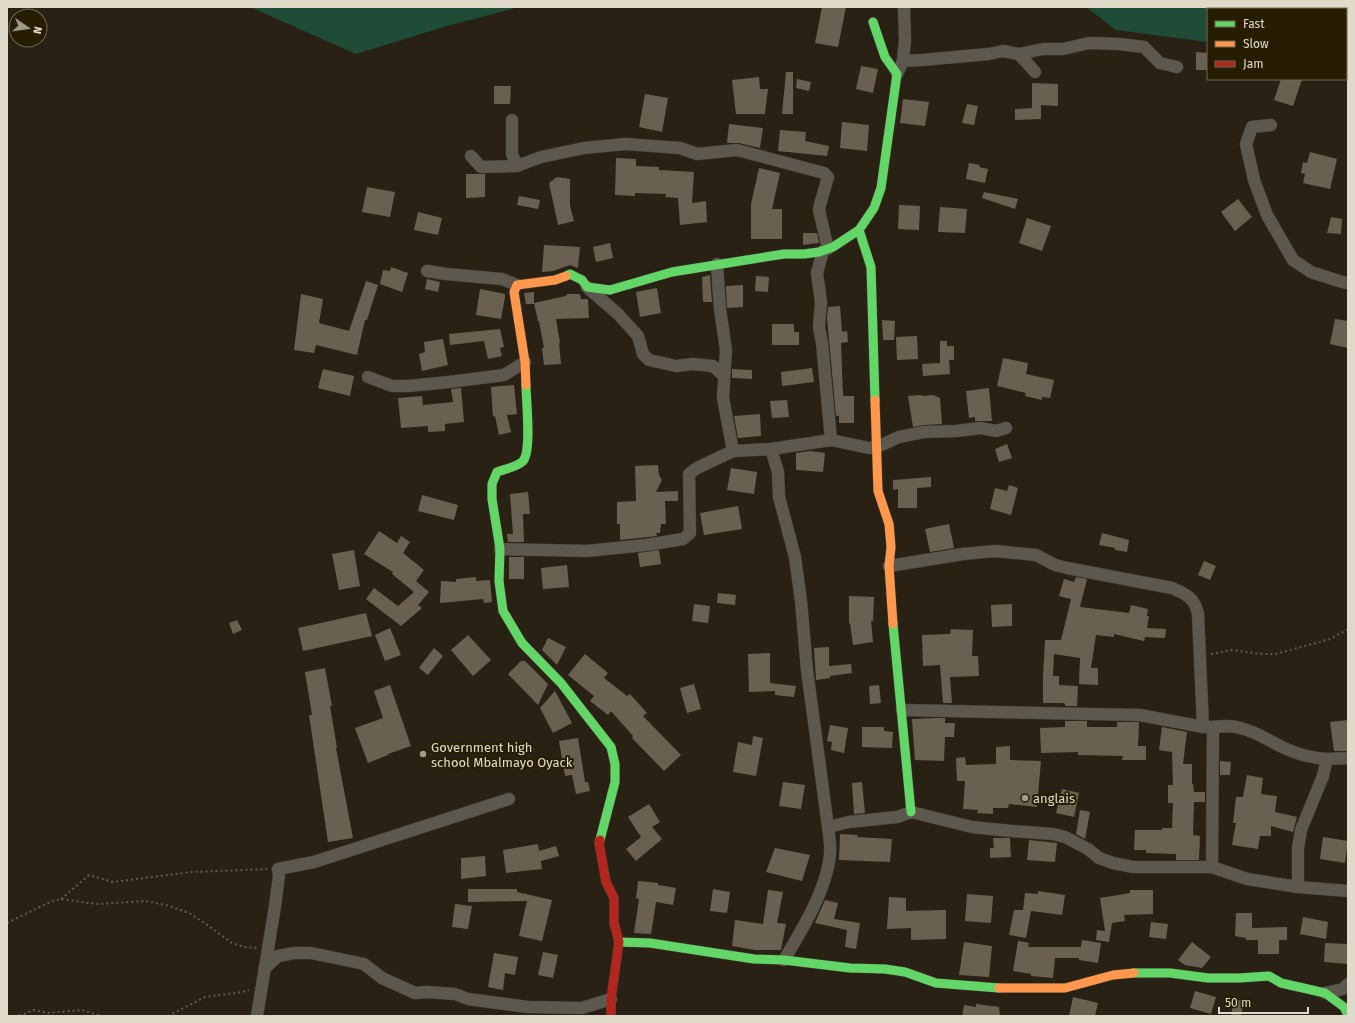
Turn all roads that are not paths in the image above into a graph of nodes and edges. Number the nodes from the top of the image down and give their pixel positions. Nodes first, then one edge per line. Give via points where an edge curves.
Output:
1 (904, 7) edge
2 (873, 22) dead end
3 (1019, 54) junction
4 (903, 61) junction
5 (1177, 67) dead end
6 (1034, 72) dead end
7 (897, 74) junction
8 (512, 120) dead end
9 (1271, 125) dead end
10 (471, 156) dead end
11 (517, 166) junction
12 (859, 230) junction
13 (825, 250) junction
14 (717, 264) junction
15 (428, 271) dead end
16 (1348, 282) edge
17 (517, 285) junction
18 (587, 287) junction
19 (524, 362) junction
20 (724, 376) junction
21 (368, 377) dead end
22 (1006, 428) dead end
23 (831, 440) junction
24 (877, 447) junction
25 (771, 450) junction
26 (733, 451) junction
27 (500, 549) junction
28 (890, 566) junction
29 (902, 710) junction
30 (1208, 727) junction
31 (1348, 758) edge
32 (1327, 759) junction
33 (509, 799) dead end
34 (911, 812) junction
35 (828, 827) junction
36 (1212, 867) junction
37 (1298, 887) junction
38 (1348, 891) edge
39 (619, 942) junction
40 (784, 960) junction
41 (265, 968) junction
42 (1345, 986) edge
43 (1325, 993) junction
44 (611, 998) junction
45 (1346, 1011) edge
46 (257, 1016) edge
47 (611, 1016) edge

1 - 4 street via 906,40
2 - 7 street via 885,57
3 - 4 street via 1003,51
3 - 5 street via 1043,48 1063,49 1089,43 1120,44 1144,47 1160,63
3 - 6 street
4 - 7 street
7 - 12 street via 881,188 874,208
8 - 11 street via 512,154
9 - 16 street via 1252,127 1246,144 1254,180 1267,215 1293,260 1311,272
10 - 11 street via 481,167
11 - 13 street via 541,157 584,148 625,144 680,148 697,154 737,150 812,169 828,177 820,205
12 - 13 street
12 - 24 street via 871,267
13 - 14 street
13 - 23 street via 816,273 821,302 819,327
14 - 18 street via 672,272 610,290
14 - 20 street via 726,350
15 - 17 street via 502,280
17 - 18 street via 555,280 570,274 582,280
17 - 19 street via 514,292
18 - 20 street via 618,314 638,336 642,354 649,360 676,366 713,366
19 - 21 street via 504,376 408,386 392,386
19 - 27 street via 527,453 523,461 497,472 492,484
20 - 26 street via 723,398
22 - 24 street via 996,431 981,428 924,432 899,437
23 - 24 street via 869,448
23 - 25 street
24 - 28 street via 878,491 889,524
25 - 26 street
25 - 35 street via 778,472 779,497 795,557 806,670
26 - 27 street via 689,474 690,533 683,539 587,551
27 - 39 street via 499,581 504,611 522,643 561,683 611,748 615,764 615,782 599,843 606,882 614,898 614,923
28 - 29 street via 896,663
28 - 30 street via 963,554 1015,552 1036,555 1067,568 1172,588 1187,595 1197,606
29 - 30 street via 1140,715
29 - 34 street
30 - 32 street via 1239,727 1294,752
30 - 36 street
31 - 32 street
32 - 37 street via 1324,776 1301,830 1298,848
33 - 41 street via 314,862 278,869
34 - 35 street via 897,818 849,822
34 - 36 street via 972,827 1065,836 1099,858 1133,867
35 - 40 street via 831,853 828,869 802,930
36 - 37 street via 1247,879
37 - 38 street
39 - 40 street via 650,943 754,959
39 - 44 street
40 - 43 street via 850,968 885,969 905,972 936,983 976,987 1065,988 1113,975 1170,973 1208,978 1269,976 1281,983
41 - 44 street via 278,956 311,953 364,964 382,978 415,993 455,994 468,999 528,1007 582,1008
41 - 46 street
42 - 43 street
42 - 45 street
43 - 45 street
44 - 47 street

